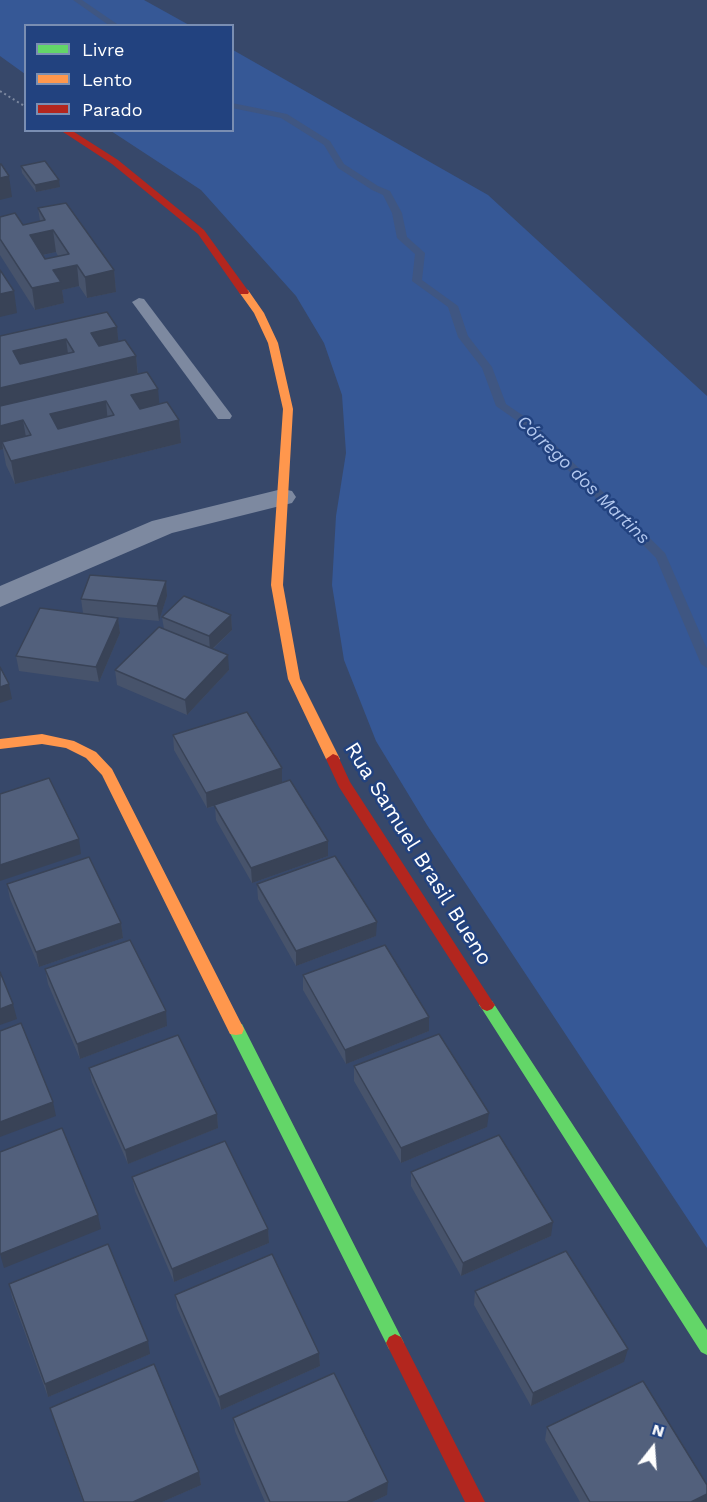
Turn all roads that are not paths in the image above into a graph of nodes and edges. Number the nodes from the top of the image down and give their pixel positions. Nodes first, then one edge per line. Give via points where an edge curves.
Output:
1 (67, 132) edge
2 (139, 302) dead end
3 (224, 416) dead end
4 (282, 496) junction
5 (0, 597) edge
6 (0, 744) edge
7 (707, 1346) edge
8 (475, 1502) edge

1 - 4 street, Rua Samuel Brasil Bueno via 115,162 201,232 259,313 273,343 288,409
2 - 3 lane
4 - 5 street via 162,527
4 - 7 street, Rua Samuel Brasil Bueno via 277,585 294,679 344,783
6 - 8 street via 42,739 69,744 91,755 107,772

